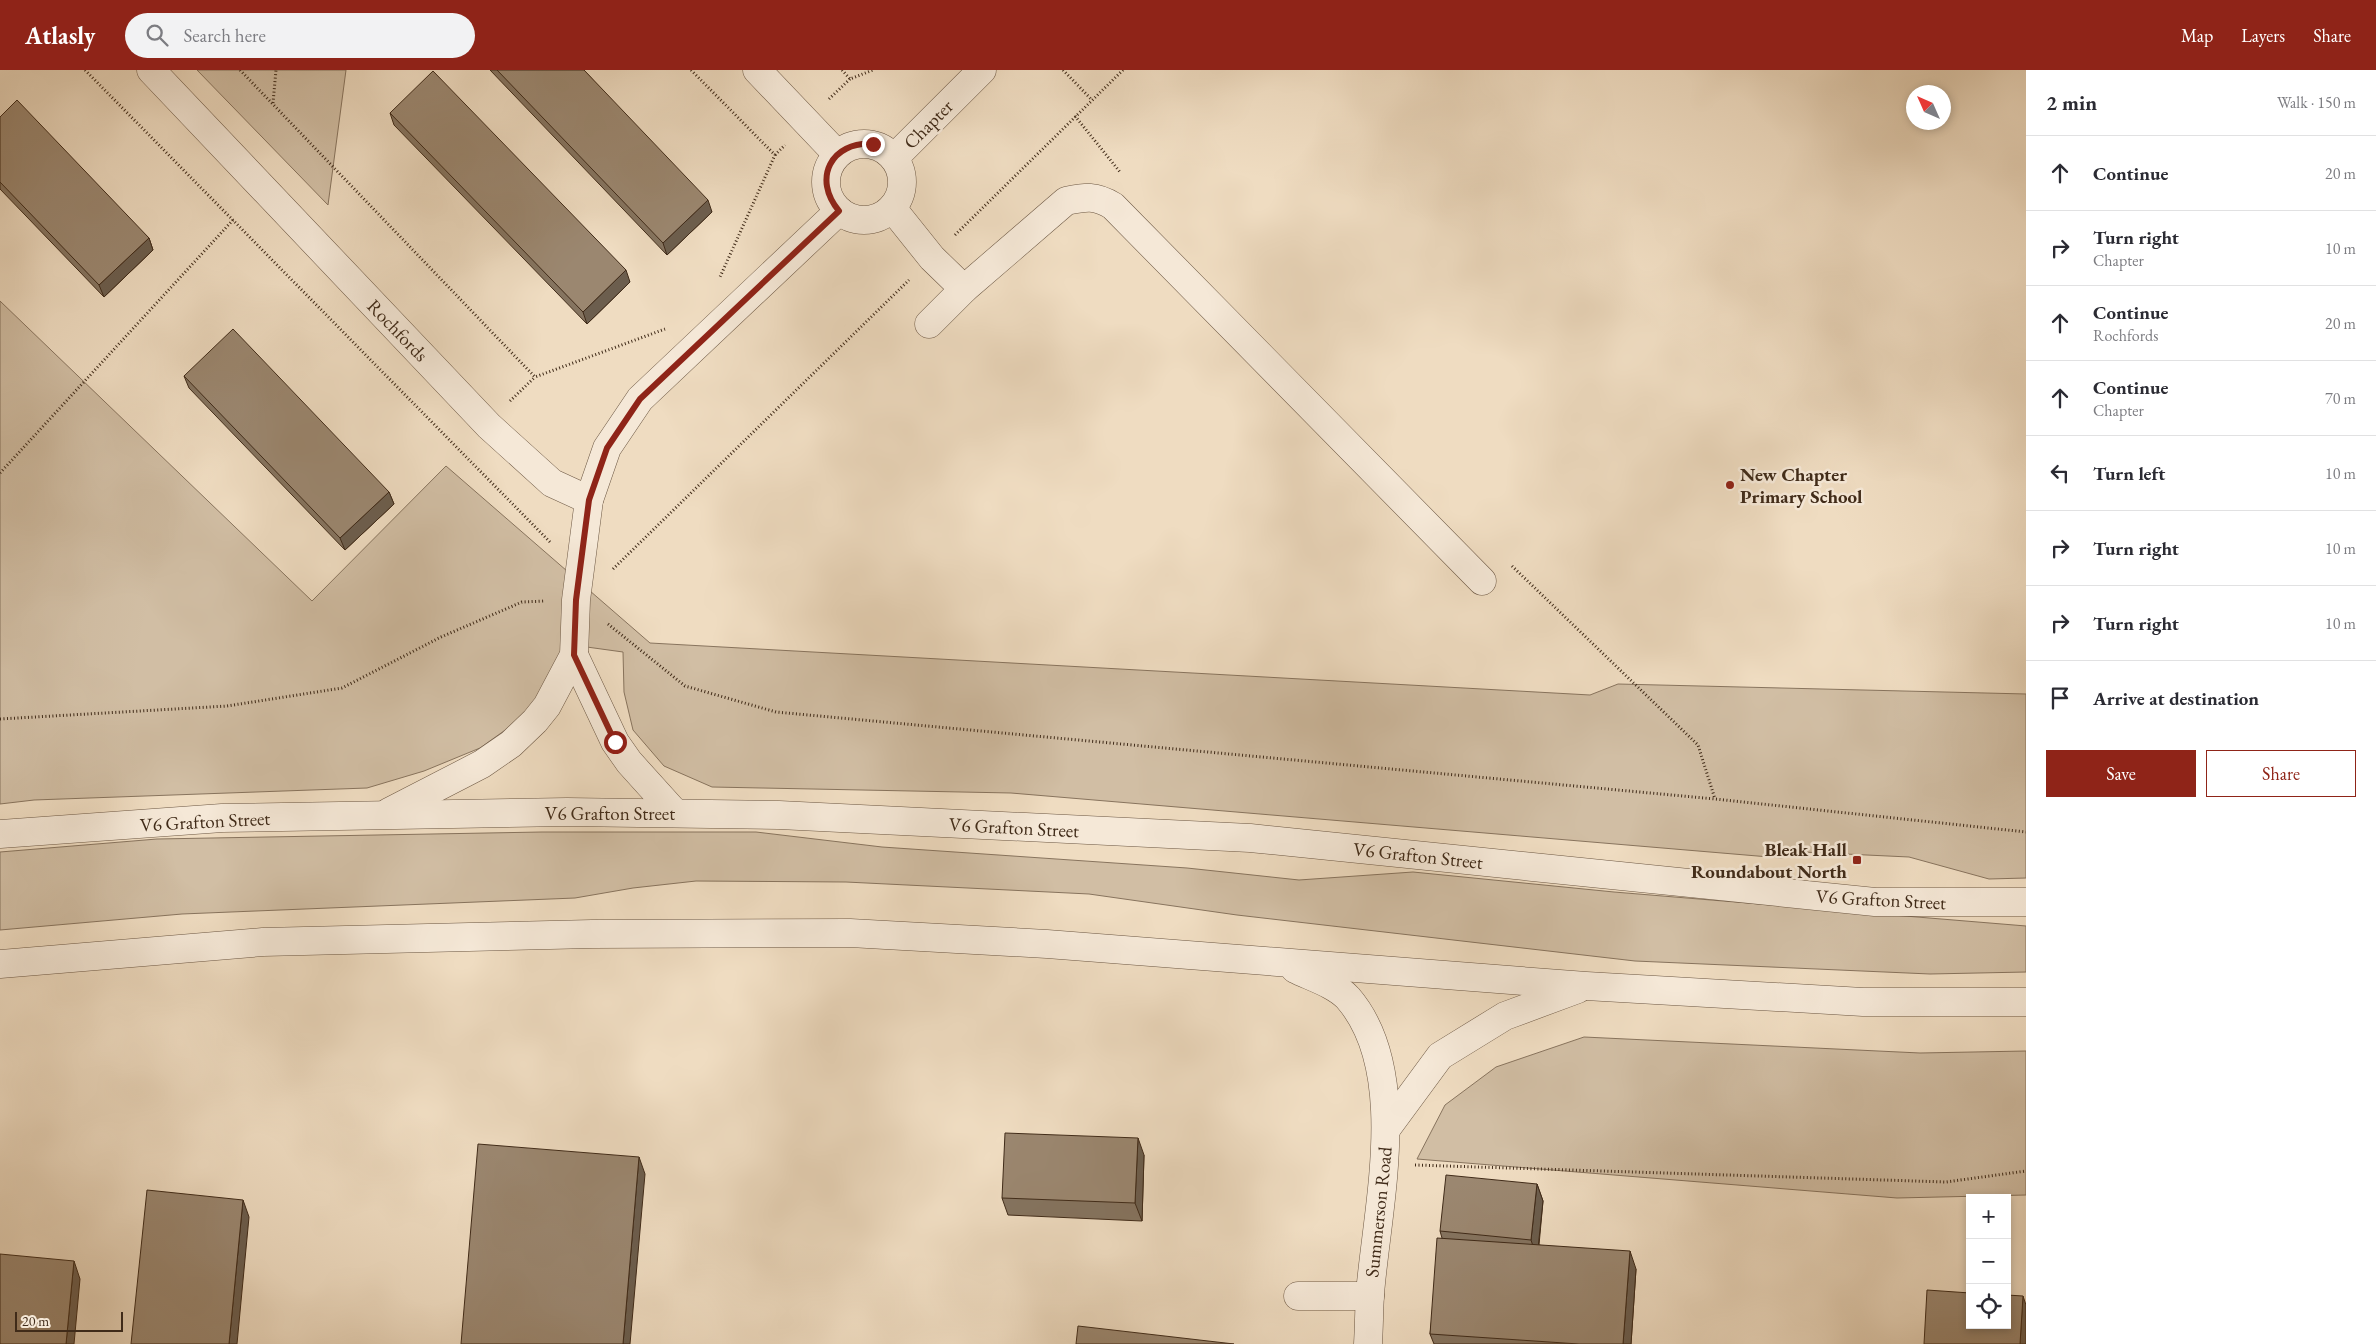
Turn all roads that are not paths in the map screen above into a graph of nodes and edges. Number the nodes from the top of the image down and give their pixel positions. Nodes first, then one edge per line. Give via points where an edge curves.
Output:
1 (151, 70) edge
2 (757, 70) edge
3 (982, 70) edge
4 (837, 154) junction
5 (894, 158) junction
6 (892, 208) junction
7 (839, 211) junction
8 (964, 289) junction
9 (929, 324) dead end
10 (589, 500) junction
11 (1482, 581) dead end
12 (574, 655) junction
13 (675, 813) junction
14 (383, 815) junction
15 (0, 834) edge
16 (2026, 902) edge
17 (1283, 962) junction
18 (0, 964) edge
19 (1586, 986) junction
20 (2026, 1002) edge
21 (1386, 1128) junction
22 (1298, 1296) dead end
23 (1370, 1296) junction
24 (1368, 1344) edge

1 - 10 street, Rochfords via 489,426 552,483
2 - 4 street
3 - 5 street, Chapter
4 - 5 street via 860,143 873,144
4 - 7 street via 826,177 826,189 830,201
5 - 6 street via 900,167 902,189
6 - 7 street via 872,219 860,220
6 - 8 street via 932,258
7 - 10 street via 640,399 607,448
8 - 9 street
8 - 11 street via 1066,201 1100,198 1113,206
10 - 12 street via 576,600
12 - 13 street via 615,742
12 - 14 street via 548,706 511,744 482,764
13 - 14 street, V6 Grafton Street
13 - 16 street, V6 Grafton Street via 779,815 1250,838 1876,902
14 - 15 street, V6 Grafton Street via 222,818
17 - 18 street via 1047,944 850,934 640,933 263,942
17 - 19 street
17 - 21 street, Summerson Road via 1347,997 1369,1030 1378,1060
19 - 20 street via 1863,1002
19 - 21 street via 1505,1016 1440,1056
21 - 23 street, Summerson Road
22 - 23 street, Summerson Road
23 - 24 street, Summerson Road

